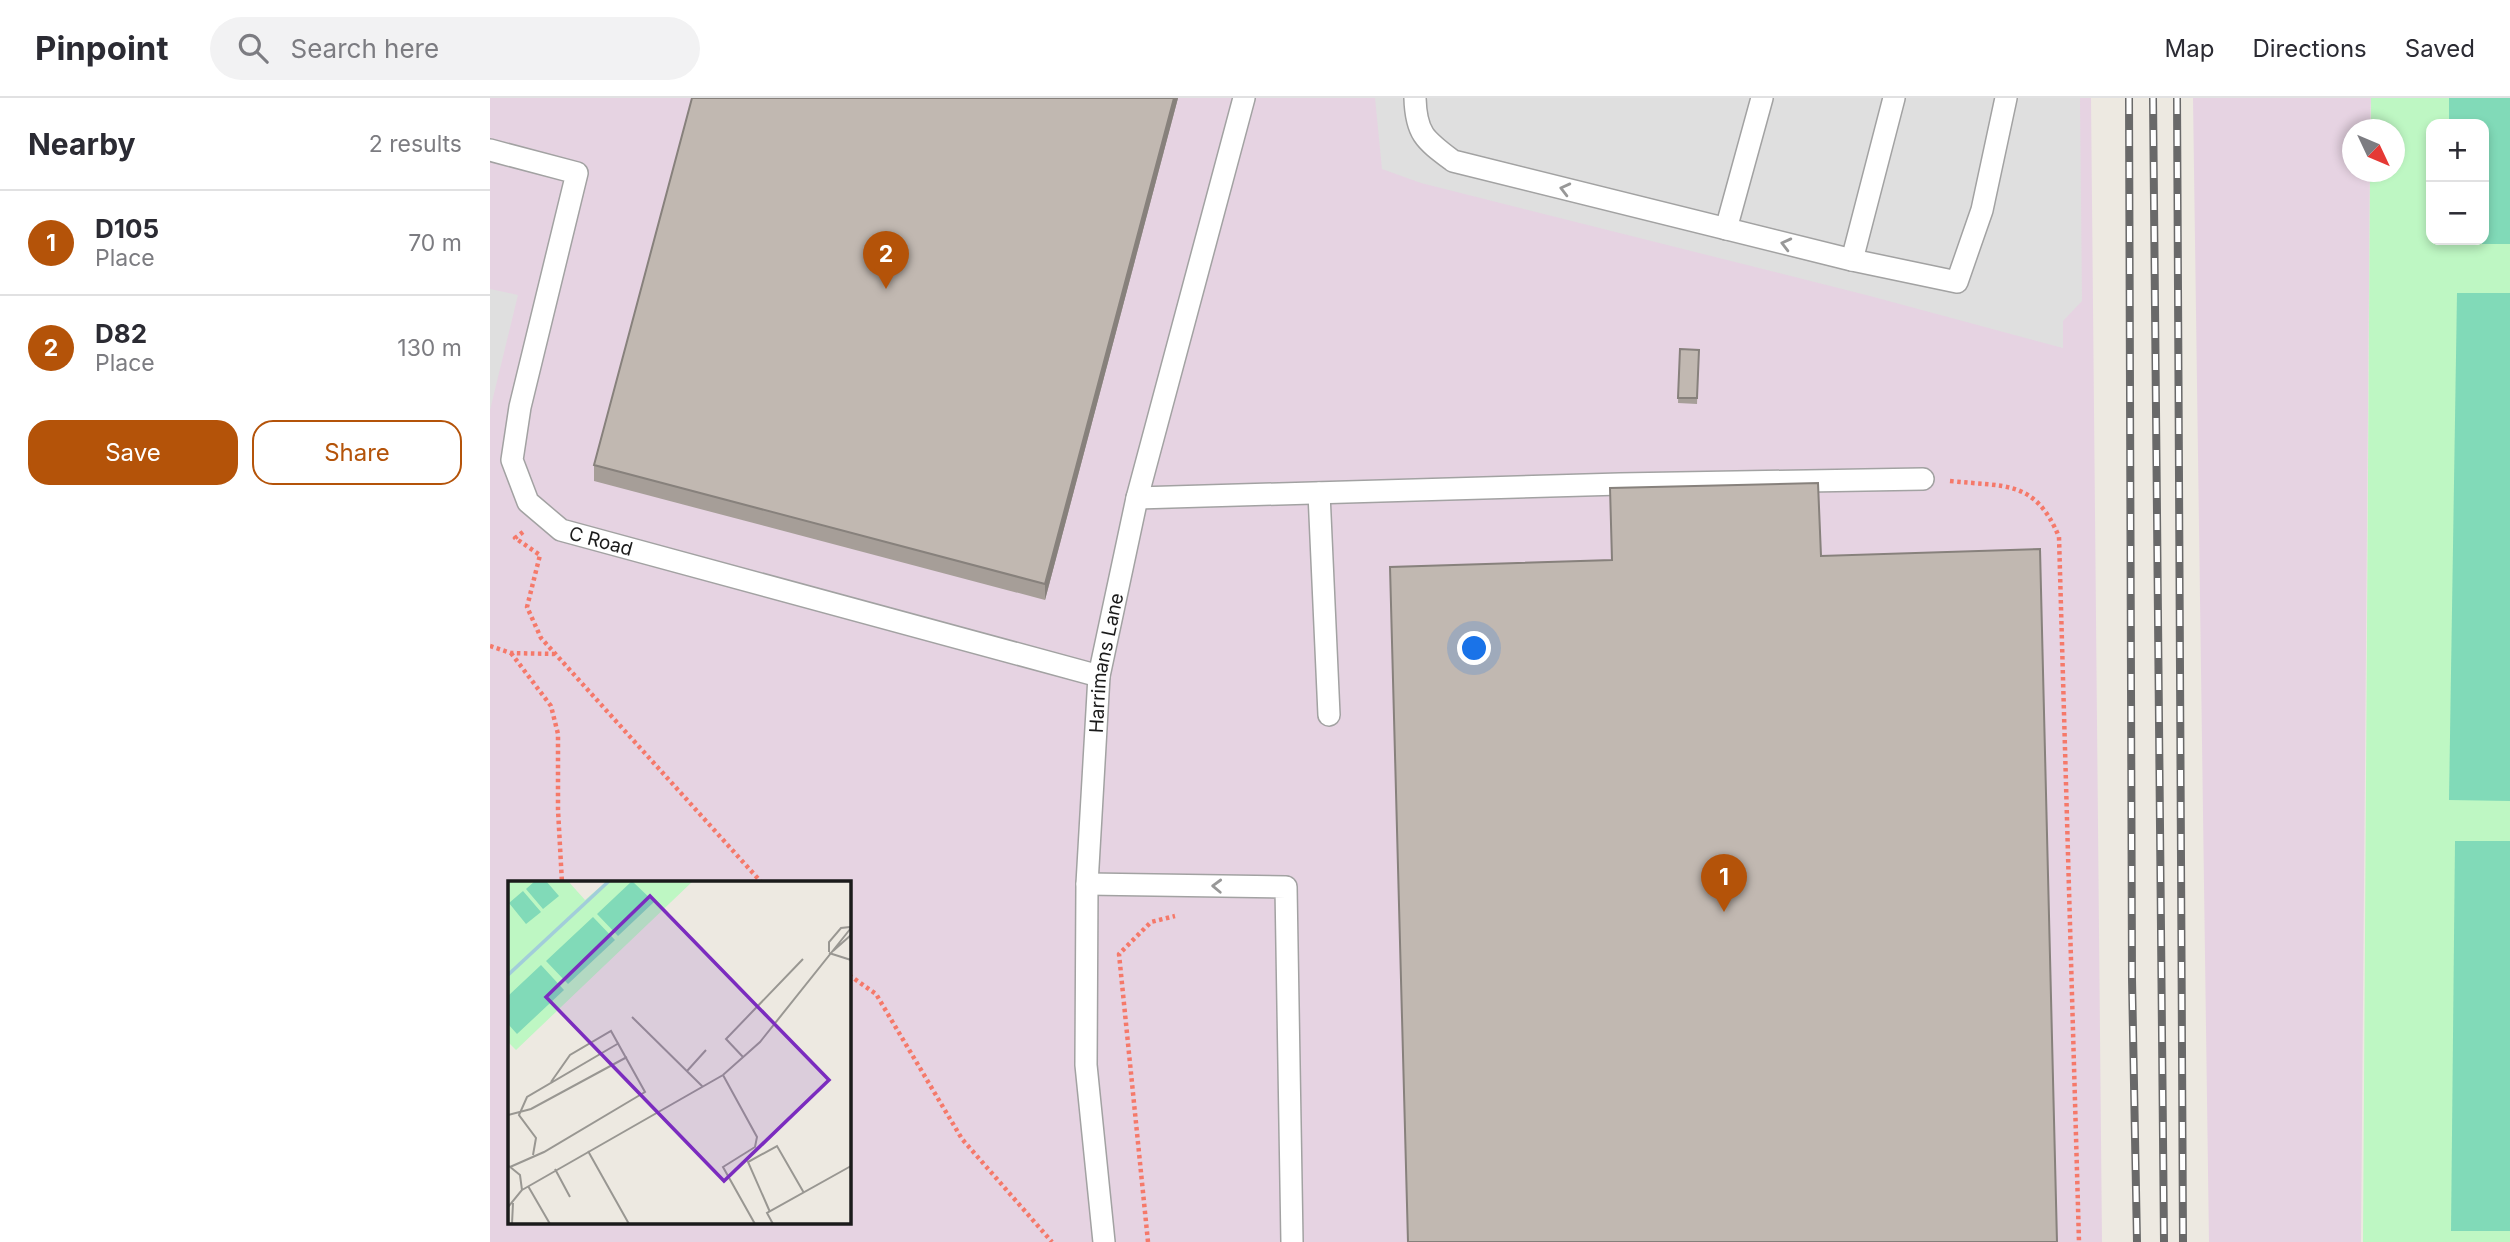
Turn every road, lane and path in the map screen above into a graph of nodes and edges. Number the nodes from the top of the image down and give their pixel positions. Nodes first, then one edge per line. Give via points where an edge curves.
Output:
1 (1244, 98) edge
2 (1415, 98) edge
3 (1762, 98) edge
4 (1894, 98) edge
5 (2006, 98) edge
6 (490, 150) edge
7 (1726, 229) junction
8 (1852, 260) junction
9 (1923, 479) joint
10 (1319, 493) junction
11 (1137, 498) junction
12 (542, 514) junction
13 (490, 646) edge
14 (511, 653) junction
15 (555, 654) junction
16 (1099, 676) junction
17 (1329, 715) dead end
18 (562, 881) edge
19 (760, 881) edge
20 (1087, 884) junction
21 (1177, 916) dead end
22 (850, 976) edge
23 (1052, 1242) edge
24 (1104, 1242) edge
25 (1148, 1242) edge
26 (1292, 1242) edge
27 (2079, 1242) edge

1 - 11 lane, Harrimans Lane
7 -> 2 lane via 1453,161 1428,142 1416,120
3 - 7 lane
4 - 8 lane
5 - 8 lane via 1982,210 1957,282
6 - 12 lane, C Road via 578,173 520,407 512,460 528,502
8 -> 7 lane
9 - 10 lane
9 - 27 path via 2008,487 2033,496 2050,515 2059,537
10 - 11 lane
10 - 17 lane
11 - 16 lane, Harrimans Lane
12 - 15 path via 515,538 540,555 527,607 541,638
12 - 16 lane, C Road via 561,530
13 - 14 path
14 - 15 path
14 - 18 path via 551,706 558,734
15 - 19 path
16 - 20 lane, Harrimans Lane
20 - 24 lane, Harrimans Lane via 1086,1065
26 -> 20 lane via 1286,887
21 - 25 path via 1151,922 1119,954
22 - 23 path via 876,994 962,1139

